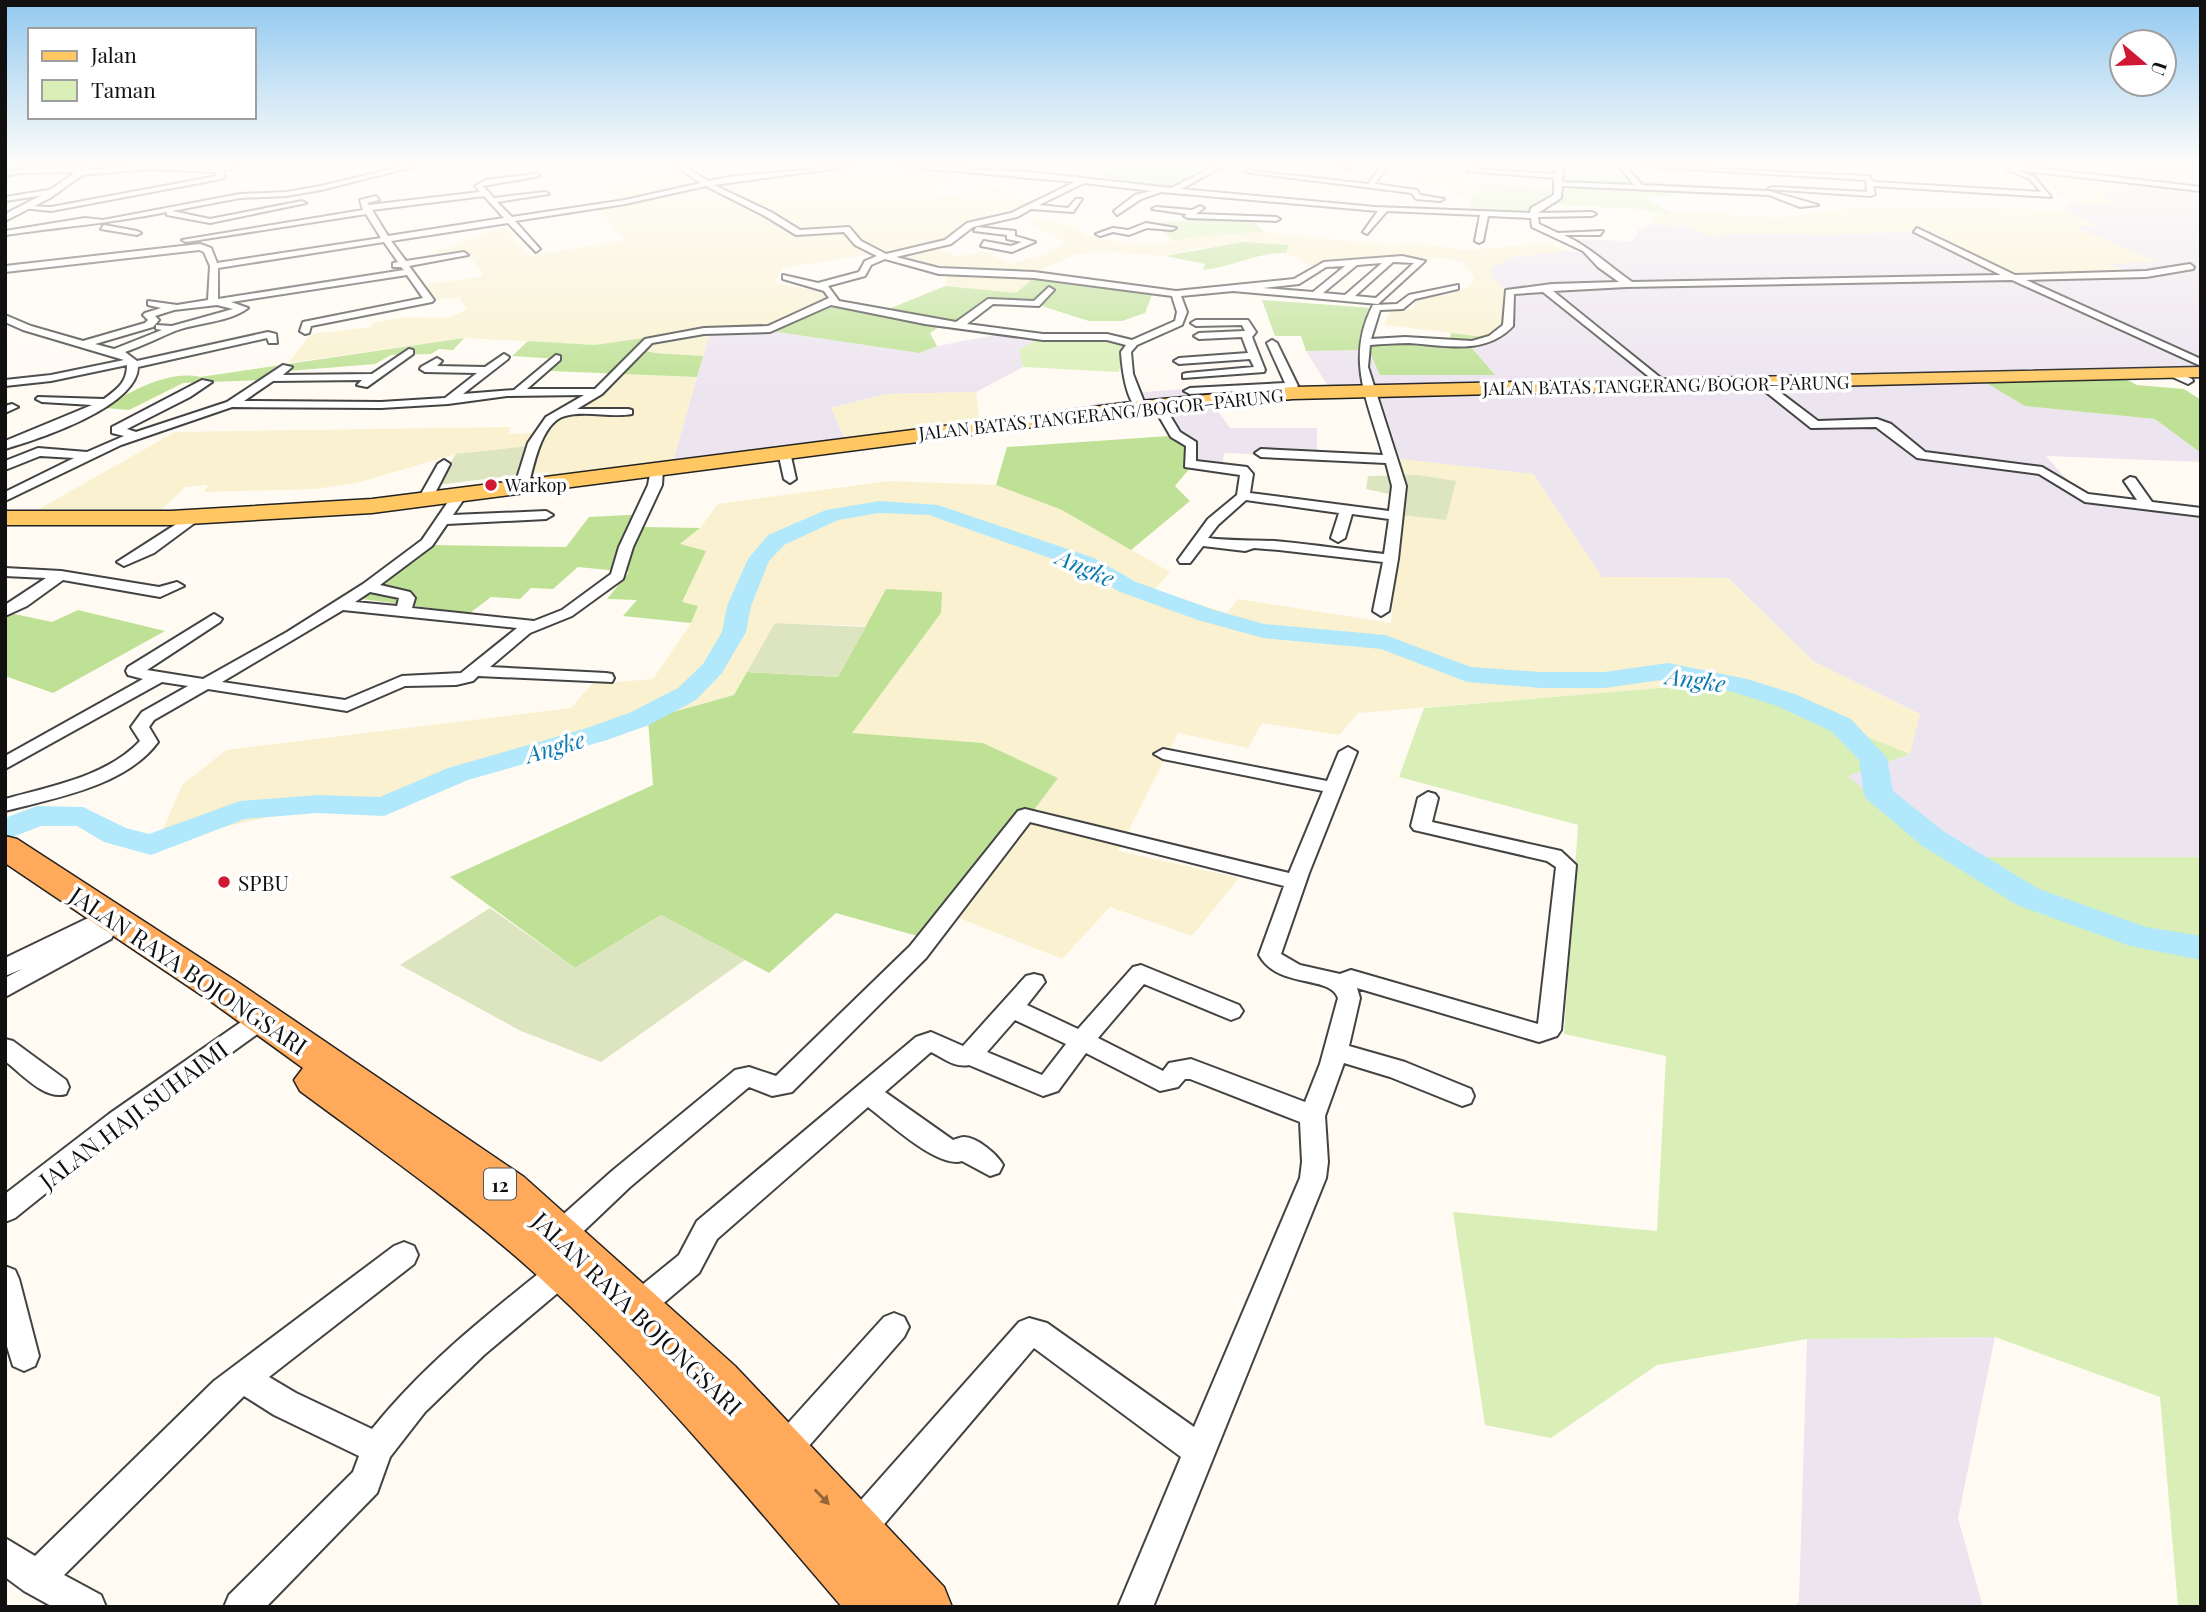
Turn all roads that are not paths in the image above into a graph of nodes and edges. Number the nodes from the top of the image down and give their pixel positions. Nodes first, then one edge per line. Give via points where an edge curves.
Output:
1 (183, 241) edge
2 (361, 241) edge
3 (389, 241) edge
4 (528, 241) edge
5 (856, 241) edge
6 (949, 241) edge
7 (1028, 241) edge
8 (1570, 241) edge
9 (1940, 241) edge
10 (984, 244) dead end
11 (536, 249) dead end
12 (157, 252) junction
13 (464, 255) dead end
14 (883, 256) junction
15 (1357, 261) junction
16 (1390, 261) junction
17 (404, 263) junction
18 (214, 266) junction
19 (2190, 267) dead end
20 (5, 269) edge
21 (350, 271) dead end
22 (411, 272) junction
23 (1100, 273) dead end
24 (908, 276) dead end
25 (939, 276) junction
26 (786, 277) dead end
27 (2012, 277) junction
28 (320, 278) dead end
29 (1076, 280) junction
30 (995, 282) dead end
31 (1629, 285) junction
32 (392, 286) dead end
33 (819, 286) junction
34 (1455, 287) dead end
35 (1546, 289) junction
36 (1049, 290) dead end
37 (1228, 292) junction
38 (424, 293) junction
39 (1189, 293) junction
40 (1176, 294) junction
41 (1315, 295) junction
42 (212, 296) junction
43 (1347, 298) junction
44 (286, 300) dead end
45 (832, 302) junction
46 (151, 303) dead end
47 (172, 308) junction
48 (1181, 310) junction
49 (1227, 311) dead end
50 (1253, 311) dead end
51 (5, 318) edge
52 (294, 319) dead end
53 (1196, 323) dead end
54 (149, 325) junction
55 (959, 325) junction
56 (172, 329) junction
57 (305, 331) dead end
58 (1247, 339) junction
59 (273, 341) dead end
60 (1200, 341) dead end
61 (1366, 342) junction
62 (1133, 343) junction
63 (1272, 343) dead end
64 (82, 344) junction
65 (409, 352) dead end
66 (113, 353) junction
67 (1255, 356) junction
68 (504, 357) dead end
69 (556, 358) dead end
70 (437, 361) dead end
71 (132, 363) junction
72 (2201, 363) edge
73 (287, 367) dead end
74 (485, 370) junction
75 (2187, 375) edge
76 (1187, 376) junction
77 (372, 377) junction
78 (272, 379) junction
79 (206, 382) dead end
80 (5, 383) edge
81 (1761, 383) junction
82 (1663, 386) junction
83 (1292, 389) junction
84 (1369, 391) junction
85 (518, 392) junction
86 (598, 392) junction
87 (186, 395) junction
88 (1193, 397) junction
89 (221, 398) junction
90 (43, 399) dead end
91 (449, 400) junction
92 (106, 402) junction
93 (337, 405) junction
94 (1150, 406) junction
95 (433, 412) dead end
96 (563, 412) junction
97 (628, 412) dead end
98 (136, 435) junction
99 (5, 445) edge
100 (784, 452) junction
101 (1261, 453) dead end
102 (87, 455) junction
103 (1390, 459) junction
104 (444, 464) dead end
105 (5, 466) edge
106 (657, 469) junction
107 (790, 479) dead end
108 (2130, 481) dead end
109 (524, 487) junction
110 (458, 496) junction
111 (1243, 496) junction
112 (5, 497) edge
113 (424, 501) junction
114 (2149, 507) junction
115 (1347, 510) junction
116 (2201, 512) edge
117 (546, 515) dead end
118 (195, 516) junction
119 (1395, 516) junction
120 (520, 517) junction
121 (5, 518) edge
122 (443, 520) junction
123 (1338, 538) dead end
124 (1198, 541) junction
125 (58, 557) dead end
126 (1391, 559) junction
127 (1185, 560) dead end
128 (124, 562) dead end
129 (5, 572) edge
130 (29, 572) junction
131 (61, 575) junction
132 (177, 586) dead end
133 (368, 587) junction
134 (342, 605) junction
135 (5, 611) edge
136 (404, 611) junction
137 (1381, 611) dead end
138 (214, 619) dead end
139 (532, 625) junction
140 (477, 671) junction
141 (156, 678) junction
142 (606, 678) dead end
143 (206, 685) junction
144 (1348, 752) dead end
145 (1163, 754) dead end
146 (5, 764) edge
147 (1335, 788) junction
148 (1428, 798) dead end
149 (5, 805) edge
150 (5, 847) edge
151 (5, 871) edge
152 (1296, 883) junction
153 (95, 920) junction
154 (5, 955) edge
155 (5, 968) edge
156 (1034, 982) dead end
157 (1341, 983) junction
158 (5, 989) edge
159 (1013, 1009) junction
160 (1231, 1011) dead end
161 (253, 1025) junction
162 (1082, 1042) junction
163 (5, 1048) edge
164 (1335, 1051) junction
165 (970, 1055) junction
166 (57, 1087) dead end
167 (866, 1092) junction
168 (1462, 1096) dead end
169 (1311, 1116) junction
170 (990, 1165) dead end
171 (11, 1199) edge
172 (561, 1254) junction
173 (404, 1255) dead end
174 (5, 1279) edge
175 (636, 1308) junction
176 (894, 1327) dead end
177 (24, 1356) dead end
178 (243, 1378) junction
179 (377, 1448) junction
180 (1200, 1451) junction
181 (781, 1454) junction
182 (856, 1531) junction
183 (5, 1555) edge
184 (36, 1579) junction
185 (89, 1607) edge
186 (241, 1607) edge
187 (879, 1607) edge
188 (923, 1607) edge
189 (1135, 1607) edge

1 - 12 street
2 - 18 street
3 - 17 street
4 - 11 street
5 - 14 street
6 - 14 street
7 - 10 street via 1012,249
8 - 31 street
9 - 27 street
12 - 18 street via 205,247
12 - 20 street
13 - 17 street
14 - 25 street
14 - 33 street via 868,263 859,275
15 - 16 street
15 - 37 street via 1320,265 1296,282
15 - 41 street
16 - 43 street
16 - 43 street via 1420,261 1378,301
17 - 21 street
17 - 22 street
18 - 42 street
19 - 27 street via 2134,275
22 - 38 street via 411,284
22 - 42 street
23 - 29 street
24 - 25 street
25 - 29 street
25 - 30 street via 964,282 991,278
26 - 33 street
27 - 31 street
27 - 72 street
28 - 42 street
29 - 40 street
31 - 35 street
32 - 44 street
33 - 45 street via 832,294
34 - 61 street via 1412,297 1403,306 1376,307
35 - 61 street via 1509,292 1510,322 1502,333 1487,340 1465,344
35 - 82 street
36 - 55 street via 1035,304 989,295
37 - 39 street
37 - 41 street
38 - 52 street
38 - 57 street via 429,299 426,302 319,320 306,324
39 - 40 street
39 - 48 street via 1191,307
40 - 48 street
41 - 43 street
42 - 47 street
42 - 56 street via 243,308
45 - 55 street
45 - 86 street via 770,329 704,331 649,341
46 - 47 street
47 - 54 street via 148,315 154,320
48 - 62 street via 1178,324
49 - 50 street
51 - 64 street
53 - 58 street via 1243,320 1251,332
54 - 56 street
54 - 64 street
55 - 62 street
56 - 66 street
58 - 60 street
58 - 67 street
59 - 71 street via 268,335
61 - 84 street via 1363,367
62 - 94 street via 1126,352 1126,365
63 - 83 street
64 - 66 street
65 - 77 street
66 - 71 street
67 - 76 street via 1260,370
67 - 76 street via 1176,356
68 - 74 street
69 - 85 street
70 - 74 street via 425,369
71 - 80 street
71 - 92 street via 129,383
73 - 78 street
74 - 91 street
75 - 81 main road, JALAN BATAS TANGERANG/BOGOR–PARUNG
76 - 88 street
77 - 78 street
77 - 93 street
78 - 89 street via 245,395
79 - 87 street
81 - 82 main road, JALAN BATAS TANGERANG/BOGOR–PARUNG
81 - 114 street via 1815,425 1885,425 1921,455 2032,469 2051,476 2080,497
82 - 84 main road, JALAN BATAS TANGERANG/BOGOR–PARUNG
83 - 84 main road, JALAN BATAS TANGERANG/BOGOR–PARUNG
83 - 88 main road, JALAN BATAS TANGERANG/BOGOR–PARUNG
84 - 103 street
85 - 86 street
85 - 91 street
86 - 96 street
87 - 89 street
87 - 98 street via 116,430
88 - 94 main road, JALAN BATAS TANGERANG/BOGOR–PARUNG
89 - 93 street
89 - 98 street
90 - 92 street
91 - 93 street
91 - 95 street
92 - 99 street
94 - 100 main road, JALAN BATAS TANGERANG/BOGOR–PARUNG
94 - 111 street via 1175,434 1192,445 1189,464 1246,471
96 - 97 street
96 - 109 street via 550,419 534,443
98 - 102 street
100 - 106 main road, JALAN BATAS TANGERANG/BOGOR–PARUNG
100 - 107 street
101 - 103 street
102 - 105 street via 38,452
102 - 112 street
103 - 119 street via 1399,486
104 - 113 street
106 - 109 main road, JALAN BATAS TANGERANG/BOGOR–PARUNG
106 - 139 street via 655,485 626,547 618,576 567,612
108 - 114 street
109 - 110 main road, JALAN BATAS TANGERANG/BOGOR–PARUNG
109 - 120 street
110 - 113 main road, JALAN BATAS TANGERANG/BOGOR–PARUNG
110 - 122 street
111 - 115 street
111 - 124 street
113 - 118 main road, JALAN BATAS TANGERANG/BOGOR–PARUNG
114 - 116 street
115 - 119 street
115 - 123 street
117 - 120 street
118 - 121 main road, JALAN BATAS TANGERANG/BOGOR–PARUNG
118 - 128 street via 149,550
119 - 126 street
120 - 122 street
122 - 133 street via 427,543
124 - 126 street
124 - 127 street
125 - 130 street
126 - 137 street
129 - 130 street
130 - 131 street
131 - 132 street via 160,592
131 - 135 street via 37,595
133 - 134 street
133 - 136 street via 405,595
134 - 136 street
134 - 143 street
136 - 139 street
138 - 141 street via 134,671
139 - 140 street
140 - 142 street
140 - 143 street via 462,679 402,681 347,706
141 - 143 street via 169,676
141 - 146 street
143 - 149 street via 144,720 140,727 149,742 123,763
144 - 147 street
145 - 147 street
147 - 152 street
148 - 157 street via 1421,826 1554,856 1566,865 1549,1030 1539,1033 1351,978
150 - 153 highway, JALAN RAYA BOJONGSARI / 12
151 - 153 highway, JALAN RAYA BOJONGSARI / 12
152 - 157 street via 1270,955 1286,969
152 - 172 street via 1025,815 918,952 783,1085 768,1086 744,1077 621,1179
153 - 154 street
153 - 155 street
153 - 158 street
153 - 161 highway, JALAN RAYA BOJONGSARI / 12
156 - 159 street
157 - 164 street via 1349,998
159 - 162 street
159 - 165 street
160 - 162 street via 1141,974
161 - 171 street, JALAN HAJI SUHAIMI
161 - 172 highway, JALAN RAYA BOJONGSARI / 12 via 487,1205
162 - 165 street via 1049,1084 1042,1086
162 - 169 street via 1160,1081 1166,1082 1178,1070 1191,1069
163 - 166 street
164 - 168 street
164 - 169 street
165 - 167 street via 962,1057 928,1041
167 - 170 street via 946,1150 964,1147
167 - 175 street via 706,1230 689,1264
169 - 180 street via 1315,1162 1307,1196
172 - 175 highway, JALAN RAYA BOJONGSARI / 12
172 - 179 street via 424,1391
172 - 187 highway, JALAN RAYA BOJONGSARI / 12
173 - 178 street
174 - 177 street
175 - 181 highway, JALAN RAYA BOJONGSARI / 12 via 717,1384
176 - 181 street
178 - 179 street via 285,1404
178 - 184 street
179 - 186 street via 366,1482
180 - 182 street via 1037,1333 1029,1332
180 - 189 street
181 -> 182 highway, JALAN RAYA BOJONGSARI / 12
182 - 188 highway, JALAN RAYA BOJONGSARI / 12
183 - 184 street
184 - 185 street

